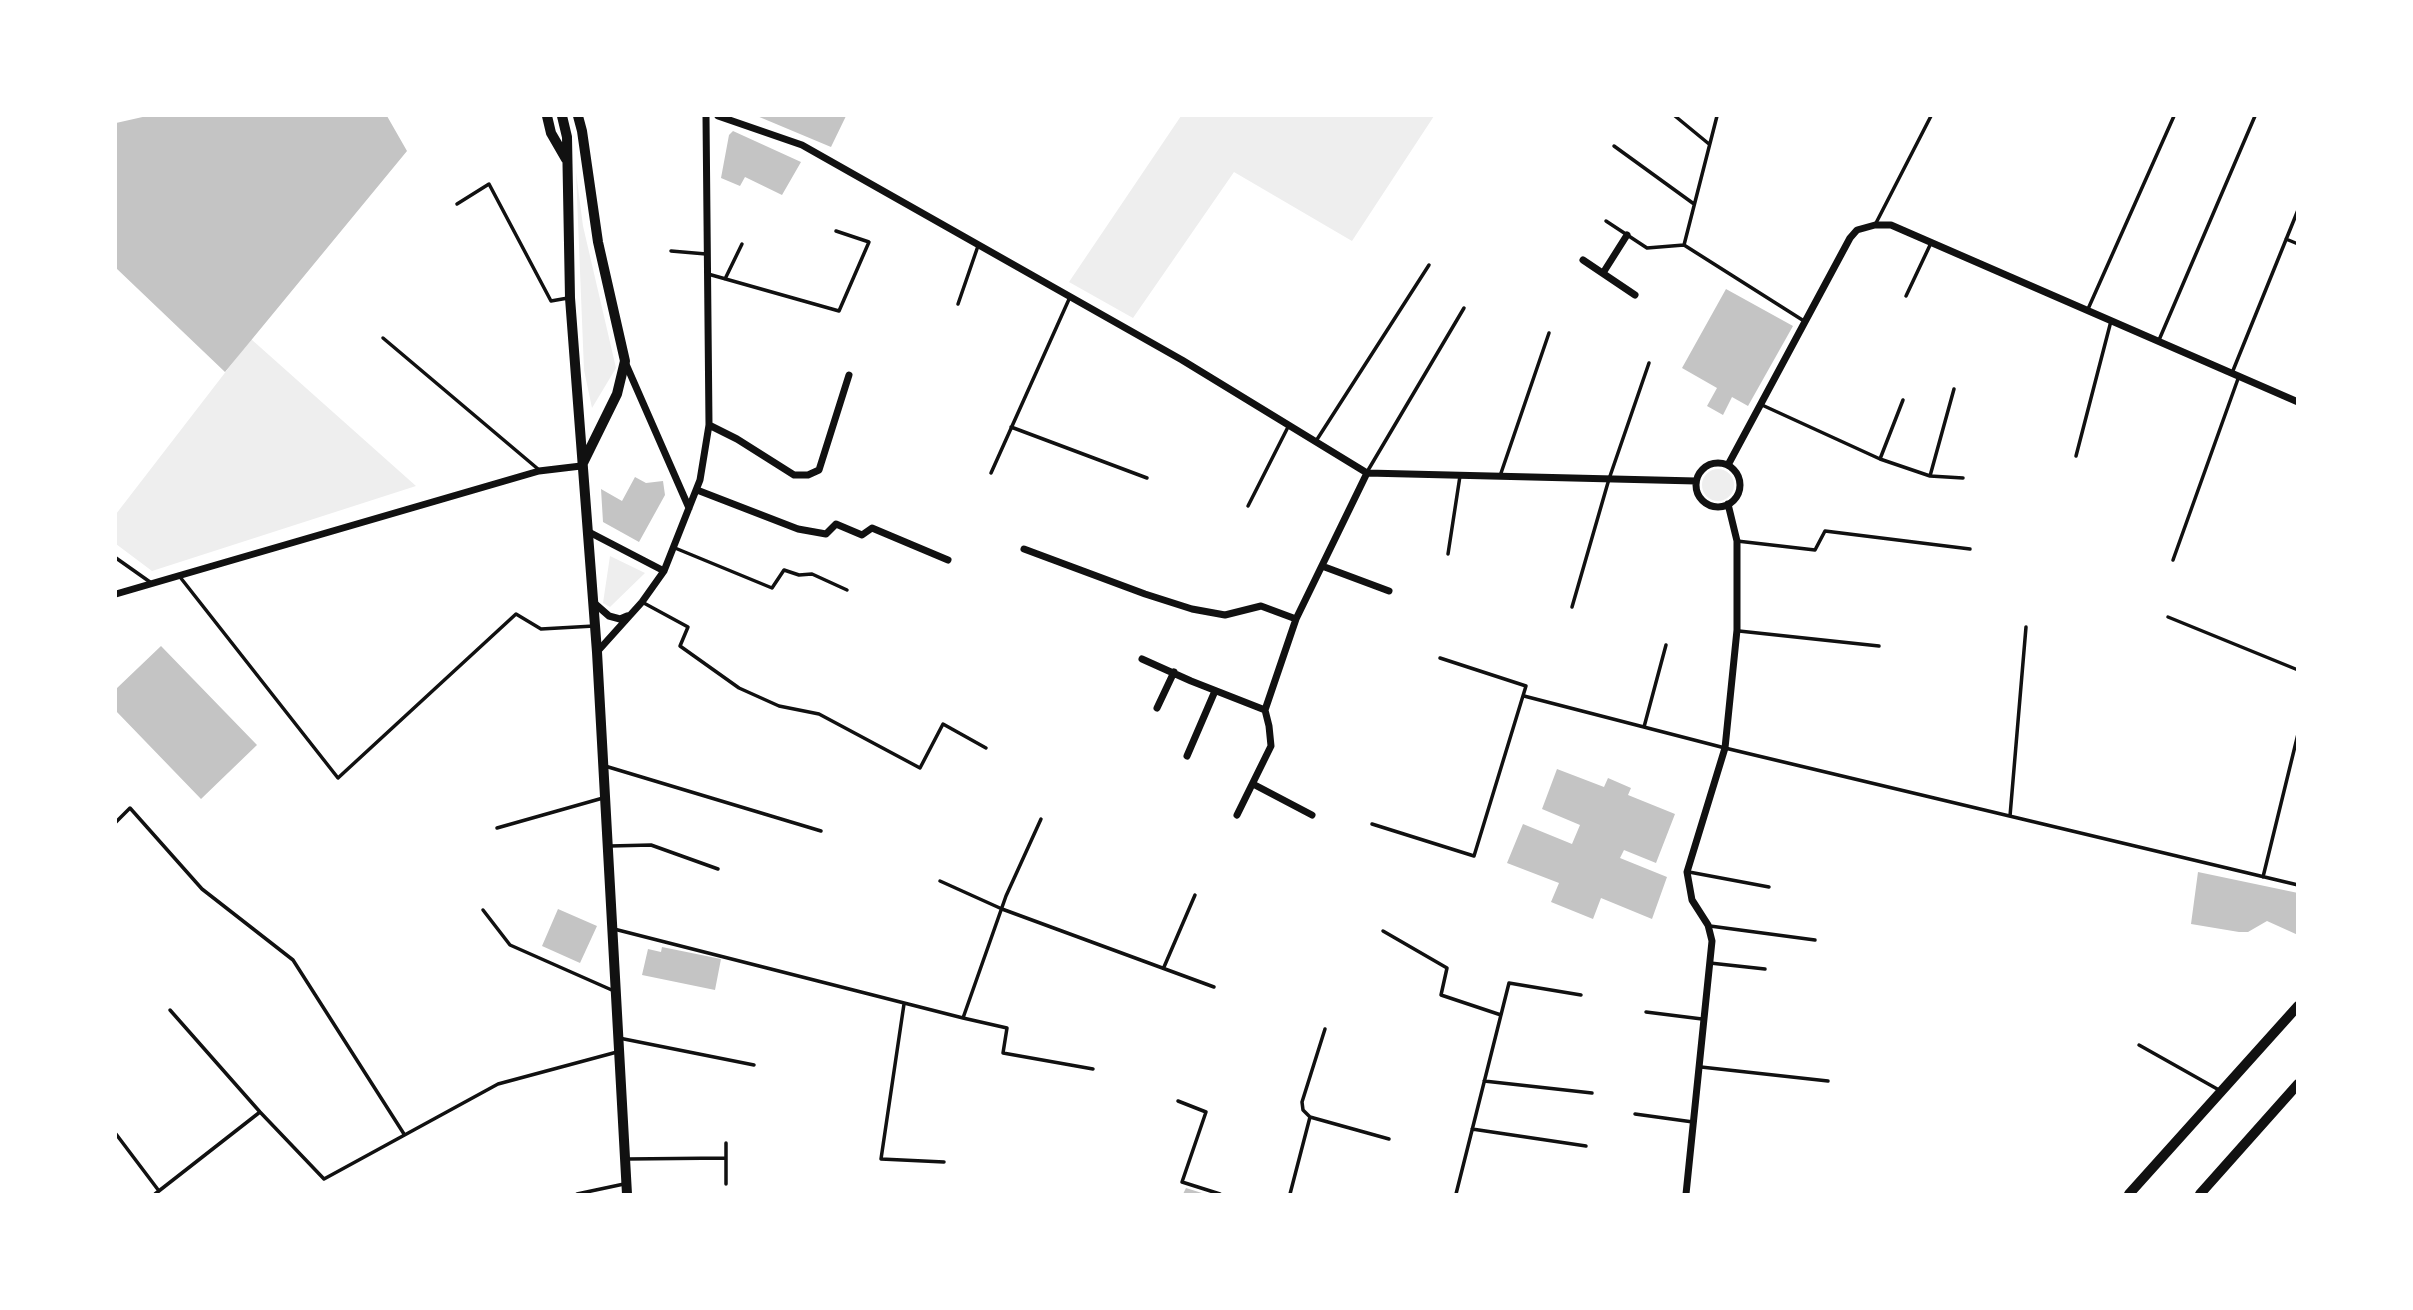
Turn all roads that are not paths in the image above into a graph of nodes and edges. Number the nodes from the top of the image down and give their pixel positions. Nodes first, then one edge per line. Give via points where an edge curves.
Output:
1 (547, 116) edge
2 (562, 116) edge
3 (578, 116) edge
4 (706, 116) edge
5 (718, 116) edge
6 (1675, 116) edge
7 (1717, 116) edge
8 (1931, 116) edge
9 (2174, 116) edge
10 (2255, 116) edge
11 (1709, 144) junction
12 (1614, 146) dead end
13 (567, 160) junction
14 (457, 204) dead end
15 (1694, 204) junction
16 (2298, 211) edge
17 (1606, 221) dead end
18 (1875, 225) junction
19 (836, 231) dead end
20 (1627, 235) junction
21 (2286, 239) junction
22 (1931, 243) junction
23 (742, 244) dead end
24 (978, 244) junction
25 (2298, 244) edge
26 (1684, 245) junction
27 (671, 251) dead end
28 (706, 254) junction
29 (1583, 260) dead end
30 (1429, 265) dead end
31 (1603, 273) junction
32 (706, 274) junction
33 (725, 279) junction
34 (1635, 295) dead end
35 (1071, 296) junction
36 (1906, 296) dead end
37 (570, 298) junction
38 (958, 304) dead end
39 (1464, 308) dead end
40 (2087, 311) junction
41 (2110, 321) junction
42 (1806, 322) junction
43 (1549, 333) dead end
44 (383, 338) dead end
45 (2159, 342) junction
46 (625, 361) junction
47 (1649, 363) dead end
48 (849, 375) dead end
49 (2235, 375) junction
50 (1954, 389) dead end
51 (1903, 400) dead end
52 (2298, 402) edge
53 (1760, 404) junction
54 (709, 425) junction
55 (1289, 425) junction
56 (1011, 427) junction
57 (1316, 441) junction
58 (2076, 456) dead end
59 (1880, 458) junction
60 (1728, 465) junction
61 (581, 466) junction
62 (539, 471) junction
63 (991, 473) dead end
64 (1367, 473) junction
65 (1460, 475) junction
66 (1500, 476) junction
67 (1930, 476) junction
68 (1147, 478) dead end
69 (1963, 478) dead end
70 (1609, 479) junction
71 (1696, 481) junction
72 (697, 490) junction
73 (1728, 505) junction
74 (1248, 506) dead end
75 (690, 509) junction
76 (587, 531) junction
77 (1737, 541) junction
78 (675, 548) junction
79 (1024, 549) dead end
80 (1970, 549) dead end
81 (1448, 554) dead end
82 (116, 558) edge
83 (2174, 559) dead end
84 (948, 560) dead end
85 (1322, 566) junction
86 (664, 571) junction
87 (178, 575) junction
88 (152, 583) junction
89 (847, 590) dead end
90 (1390, 591) dead end
91 (116, 594) edge
92 (592, 601) junction
93 (642, 602) junction
94 (1572, 607) dead end
95 (632, 613) junction
96 (2168, 617) dead end
97 (1296, 619) junction
98 (594, 626) junction
99 (2026, 627) dead end
100 (1737, 631) junction
101 (1666, 645) dead end
102 (1879, 646) dead end
103 (597, 652) junction
104 (1440, 658) dead end
105 (1142, 659) dead end
106 (2298, 670) edge
107 (1174, 672) junction
108 (1215, 691) junction
109 (1524, 696) junction
110 (1157, 708) dead end
111 (1265, 710) junction
112 (1644, 727) junction
113 (2298, 734) edge
114 (986, 748) dead end
115 (1725, 748) junction
116 (1187, 756) dead end
117 (603, 765) junction
118 (1253, 784) junction
119 (605, 797) junction
120 (1237, 815) dead end
121 (1312, 815) dead end
122 (2010, 816) junction
123 (1041, 819) dead end
124 (116, 822) edge
125 (1372, 824) dead end
126 (497, 828) dead end
127 (821, 831) dead end
128 (608, 846) junction
129 (718, 869) dead end
130 (1687, 872) junction
131 (2263, 877) junction
132 (940, 881) dead end
133 (2298, 885) edge
134 (1769, 887) dead end
135 (1195, 895) dead end
136 (1002, 909) junction
137 (483, 910) dead end
138 (1708, 925) junction
139 (612, 928) junction
140 (1383, 931) dead end
141 (1815, 940) dead end
142 (1710, 963) junction
143 (1164, 968) junction
144 (1765, 969) dead end
145 (1214, 987) dead end
146 (616, 992) junction
147 (1581, 995) dead end
148 (904, 1004) junction
149 (2298, 1006) edge
150 (170, 1010) dead end
151 (1646, 1012) dead end
152 (1501, 1015) junction
153 (963, 1018) junction
154 (1704, 1019) junction
155 (1325, 1029) dead end
156 (618, 1038) junction
157 (2139, 1045) dead end
158 (619, 1051) junction
159 (754, 1065) dead end
160 (1699, 1067) junction
161 (1093, 1069) dead end
162 (1828, 1080) dead end
163 (1484, 1081) junction
164 (2298, 1084) edge
165 (2221, 1091) junction
166 (1592, 1093) dead end
167 (1178, 1101) dead end
168 (260, 1112) junction
169 (1635, 1114) dead end
170 (1310, 1117) junction
171 (1693, 1122) junction
172 (1472, 1129) junction
173 (116, 1134) edge
174 (404, 1134) junction
175 (1389, 1139) dead end
176 (726, 1143) dead end
177 (1586, 1146) dead end
178 (726, 1158) junction
179 (625, 1159) junction
180 (944, 1162) dead end
181 (626, 1183) junction
182 (726, 1184) dead end
183 (157, 1193) edge
184 (577, 1195) edge
185 (627, 1195) edge
186 (1220, 1195) edge
187 (1290, 1195) edge
188 (1456, 1195) edge
189 (1686, 1195) edge
190 (2130, 1195) edge
191 (2200, 1195) edge

1 - 13 street
2 - 13 street
3 - 46 street via 598,242
4 - 28 street
5 - 24 street via 802,145
6 - 11 lane
7 - 11 lane
8 - 18 lane
9 - 40 lane
10 - 45 lane
11 - 15 lane
12 - 15 lane
13 - 37 street
14 - 37 lane via 489,184 551,301
15 - 26 lane
16 - 21 lane
17 - 20 lane
18 - 22 street via 1891,225
18 - 42 street via 1857,230 1850,238
19 - 33 lane via 869,242 839,311
20 - 26 lane via 1647,248
20 - 31 street
21 - 25 lane
21 - 49 lane
22 - 36 lane
22 - 40 street
23 - 33 lane
24 - 35 street
24 - 38 lane
26 - 42 lane
27 - 28 lane
28 - 32 street
29 - 31 street
30 - 57 lane
31 - 34 street
32 - 33 lane
32 - 54 street
35 - 55 street
35 - 56 lane
37 - 61 street
39 - 64 lane
40 - 41 street
41 - 45 street
41 - 58 lane
42 - 53 street
43 - 66 lane
44 - 62 lane
45 - 49 street
46 - 61 street via 617,394
46 - 75 street
47 - 70 lane
48 - 54 street via 819,470 808,475 794,475
49 - 52 street
49 - 83 lane
50 - 67 lane
51 - 59 lane
53 - 59 lane
53 - 60 street
54 - 72 street
55 - 57 street
55 - 74 lane
56 - 63 lane
56 - 68 lane
57 - 64 street
59 - 67 lane
60 - 71 street via 1705,466
60 - 73 street via 1741,485
61 - 62 street
61 - 76 street
62 - 87 street
64 - 65 street
64 - 85 street
65 - 66 street
65 - 81 lane
66 - 70 street
67 - 69 lane
70 - 71 street
70 - 94 lane
71 - 73 street via 1697,493 1705,503
72 - 75 street
72 - 84 street via 798,529 826,534 836,524 862,534 872,527
73 - 77 street
75 - 78 street
76 - 86 street
76 - 92 street
77 - 80 lane via 1815,550 1825,531
77 - 100 street
78 - 86 street
78 - 89 lane via 772,588 784,570 812,574
79 - 97 street via 1192,609 1225,615 1261,606
82 - 88 lane
85 - 90 street
85 - 97 street
86 - 93 street
87 - 88 street
87 - 98 lane via 338,778 516,614 541,629
88 - 91 street
92 - 95 street via 615,618
92 - 98 street
93 - 95 street
93 - 114 lane via 688,627 680,646 739,688 779,706 819,714 920,768 943,724
95 - 103 street
96 - 106 lane
97 - 111 street
98 - 103 street
99 - 122 lane
100 - 102 lane
100 - 115 street
101 - 112 lane
103 - 117 street
104 - 109 lane via 1526,686
105 - 107 street
107 - 108 street
107 - 110 street
108 - 111 street
108 - 116 street
109 - 112 lane
109 - 125 lane via 1474,856
111 - 118 street via 1271,746
112 - 115 lane
113 - 131 lane
115 - 122 lane
115 - 130 street
117 - 119 street
117 - 127 lane
118 - 120 street
118 - 121 street
119 - 126 lane
119 - 128 street
122 - 131 lane
123 - 136 lane
124 - 174 lane via 130,808 202,889 293,960
128 - 129 lane via 651,845
128 - 139 street
130 - 134 lane
130 - 138 street via 1692,900
131 - 133 lane
132 - 136 lane
135 - 143 lane
136 - 143 lane
136 - 153 lane
137 - 146 lane via 510,945
138 - 141 lane
138 - 142 street
139 - 146 street
139 - 148 lane
140 - 152 lane via 1447,968 1441,995
142 - 144 lane
142 - 154 street
143 - 145 lane
146 - 156 street
147 - 152 lane via 1509,983
148 - 153 lane
148 - 180 lane via 881,1159
149 - 165 main road
150 - 168 lane
151 - 154 lane
152 - 163 lane
153 - 161 lane via 1007,1028 1003,1053
154 - 160 street
155 - 170 lane via 1302,1102
156 - 158 street
156 - 159 lane
157 - 165 lane
158 - 174 lane via 498,1084
158 - 179 street
160 - 162 lane
160 - 171 street
163 - 166 lane
163 - 172 lane
164 - 191 main road
165 - 190 main road
167 - 186 lane via 1206,1112 1182,1182
168 - 174 lane via 324,1180
168 - 183 lane
169 - 171 lane
170 - 175 lane
170 - 187 lane
171 - 189 street
172 - 177 lane
172 - 188 lane
173 - 183 lane
176 - 178 lane
178 - 179 lane
178 - 182 lane
179 - 181 street
181 - 184 lane
181 - 185 street

